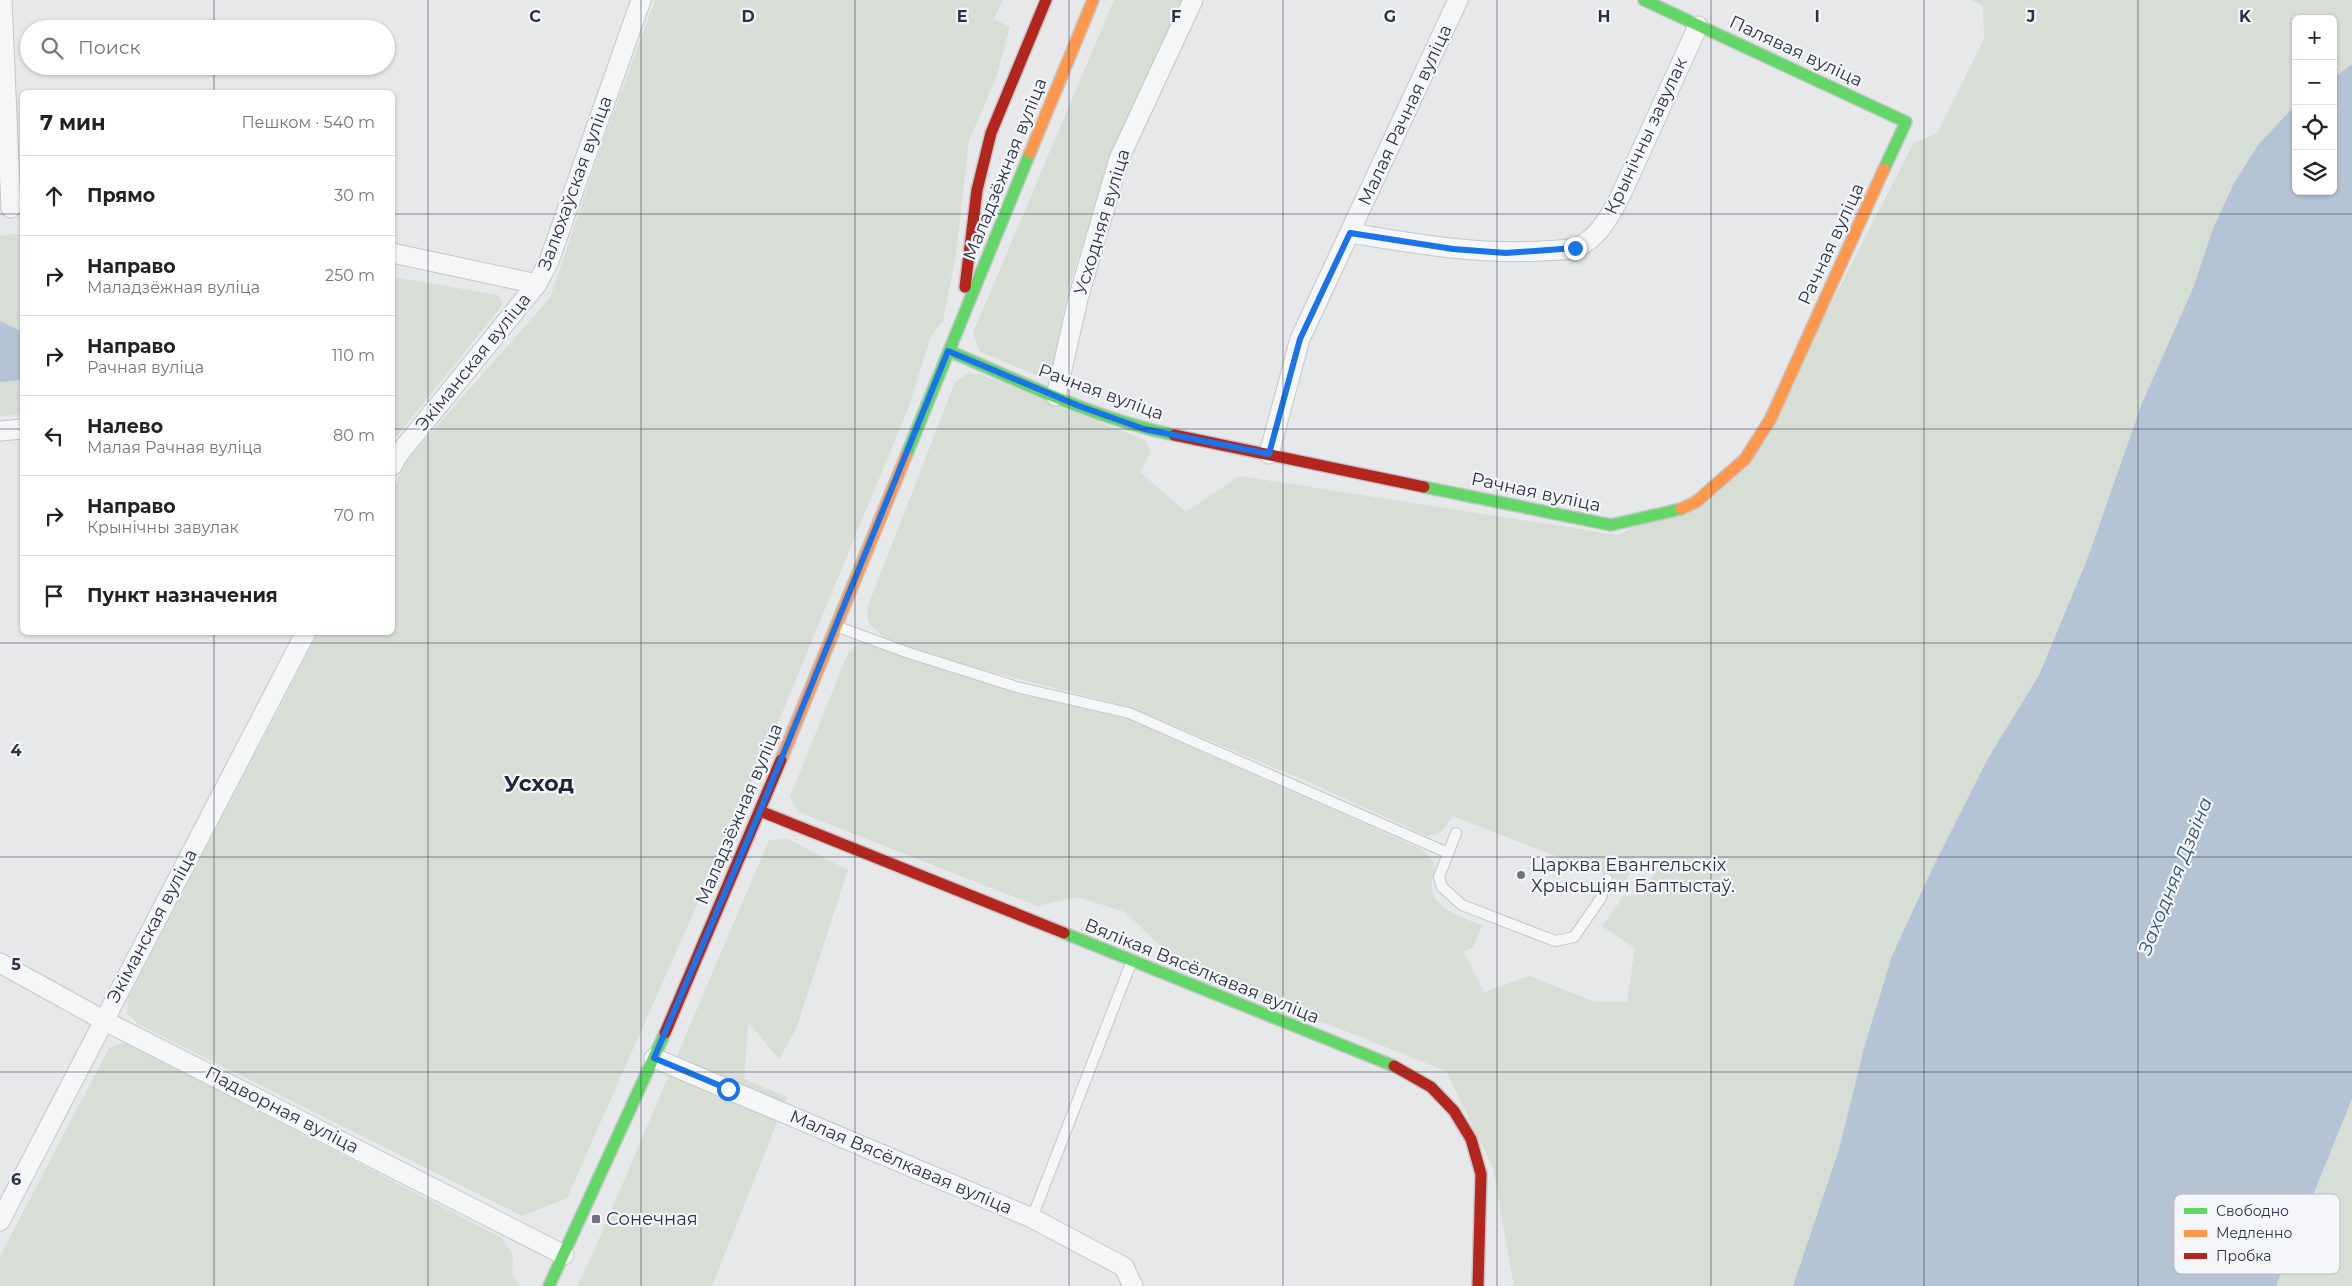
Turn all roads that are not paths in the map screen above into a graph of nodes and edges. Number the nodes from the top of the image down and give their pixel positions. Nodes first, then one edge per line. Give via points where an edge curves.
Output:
1 (2, 0) edge
2 (641, 0) edge
3 (1046, 0) edge
4 (1093, 0) edge
5 (1193, 0) edge
6 (1458, 0) edge
7 (1644, 0) edge
8 (1698, 26) junction
9 (1906, 122) joint
10 (11, 210) edge
11 (1350, 233) junction
12 (395, 254) edge
13 (537, 284) junction
14 (948, 351) junction
15 (1056, 396) junction
16 (20, 429) edge
17 (0, 431) edge
18 (1269, 454) junction
19 (395, 457) edge
20 (837, 627) junction
21 (304, 635) edge
22 (760, 811) junction
23 (1456, 833) dead end
24 (1448, 853) junction
25 (1606, 879) dead end
26 (1131, 962) junction
27 (0, 964) edge
28 (104, 1020) junction
29 (654, 1058) junction
30 (1032, 1218) junction
31 (0, 1221) edge
32 (564, 1254) junction
33 (549, 1286) edge
34 (1133, 1286) edge
35 (1478, 1286) edge

1 - 10 street
2 - 13 street, Залюхаўская вуліца via 549,261
3 - 14 street, Маладзёжная вуліца via 992,133 977,190 962,309
4 - 14 street, Маладзёжная вуліца
5 - 15 street, Усходняя вуліца via 1119,159 1078,299
6 - 11 street, Малая Рачная вуліца
7 - 8 street, Палявая вуліца
8 - 9 street, Палявая вуліца
8 - 11 street, Крынічны завулак via 1619,199 1592,237 1575,248 1506,253 1453,249
9 - 18 street, Рачная вуліца via 1770,420 1745,460 1686,508 1611,525
11 - 18 street, Малая Рачная вуліца via 1300,339
12 - 13 street, Залюхаўская вуліца
13 - 19 street, Экіманская вуліца
14 - 15 street, Рачная вуліца
14 - 20 street, Маладзёжная вуліца
15 - 18 street, Рачная вуліца via 1144,429
16 - 17 street
20 - 22 street, Маладзёжная вуліца
20 - 24 lane via 1017,687 1129,714
21 - 28 street, Экіманская вуліца
22 - 26 street, Вялікая Вясёлкавая вуліца
22 - 29 street, Маладзёжная вуліца
23 - 24 lane
24 - 25 lane via 1439,877 1442,887 1462,905 1555,941 1574,937 1601,898
26 - 30 lane
26 - 35 street, Вялікая Вясёлкавая вуліца via 1401,1069 1431,1088 1454,1111 1471,1139 1481,1174
27 - 28 street, Падворная вуліца
28 - 31 street, Экіманская вуліца
28 - 32 street, Падворная вуліца
29 - 30 street, Малая Вясёлкавая вуліца
29 - 32 street, Маладзёжная вуліца
30 - 34 street, Малая Вясёлкавая вуліца via 1124,1266
32 - 33 street, Маладзёжная вуліца

